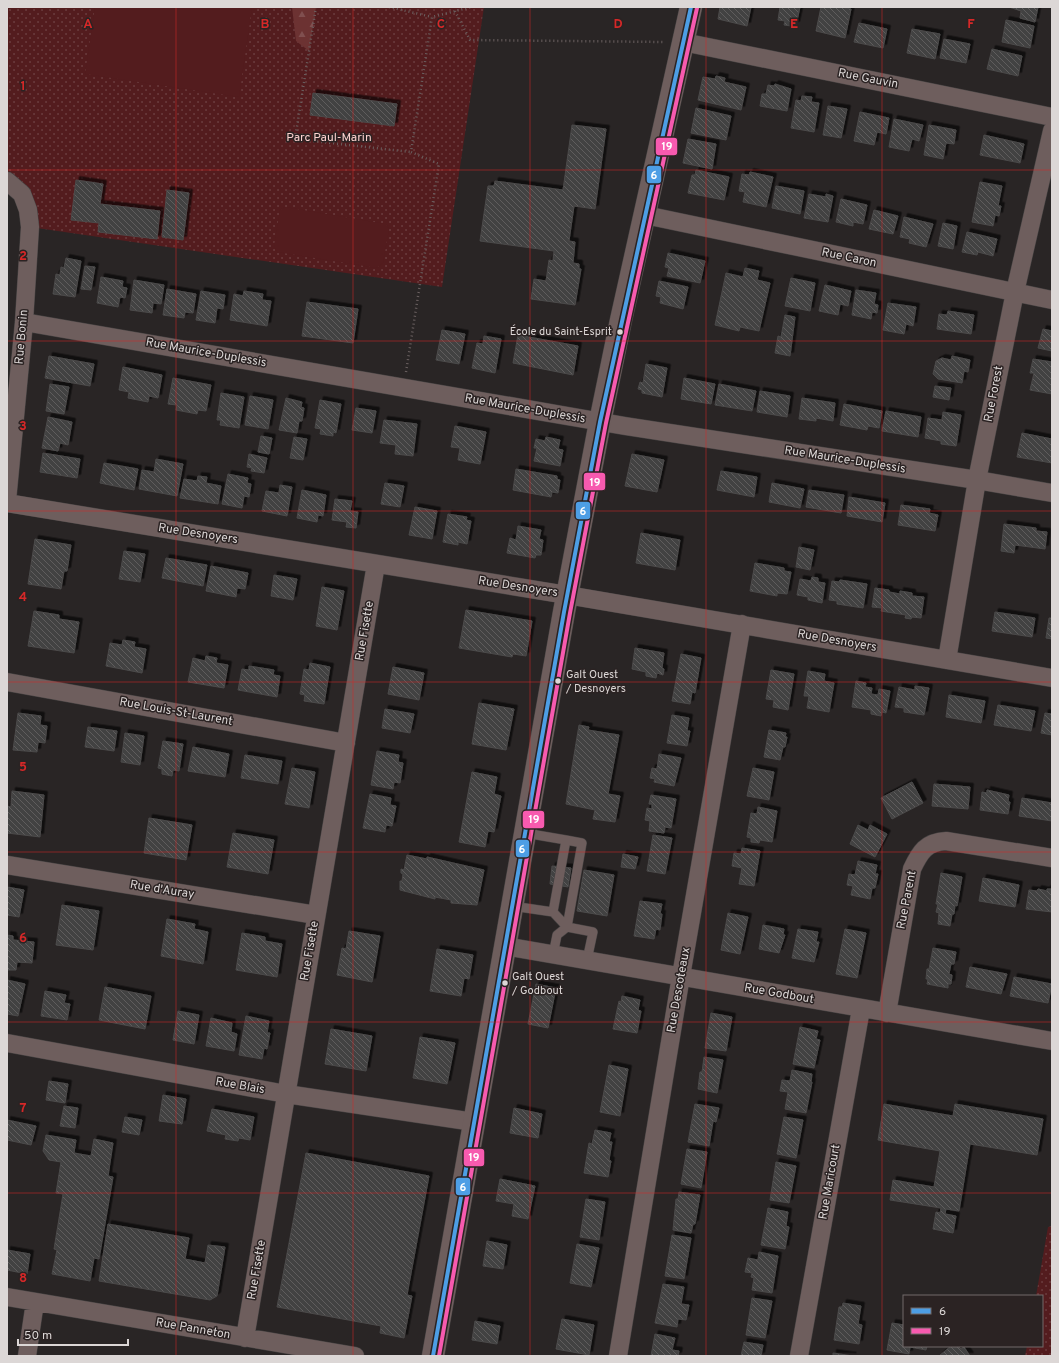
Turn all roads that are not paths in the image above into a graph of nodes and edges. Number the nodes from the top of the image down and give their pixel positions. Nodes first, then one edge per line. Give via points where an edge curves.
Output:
1 (691, 7) edge
2 (683, 42) junction
3 (1052, 117) edge
4 (1052, 131) edge
5 (7, 181) edge
6 (645, 215) junction
7 (1015, 292) junction
8 (1052, 300) edge
9 (24, 322) junction
10 (600, 422) junction
11 (977, 480) junction
12 (1052, 493) edge
13 (7, 502) edge
14 (376, 564) junction
15 (567, 595) junction
16 (742, 624) junction
17 (947, 660) junction
18 (1052, 678) edge
19 (7, 682) edge
20 (346, 743) junction
21 (525, 833) junction
22 (566, 840) junction
23 (1052, 858) edge
24 (7, 865) edge
25 (512, 906) junction
26 (553, 912) junction
27 (316, 915) junction
28 (567, 927) junction
29 (505, 946) junction
30 (553, 955) junction
31 (587, 960) junction
32 (681, 976) junction
33 (861, 1009) junction
34 (887, 1013) junction
35 (1052, 1041) edge
36 (7, 1043) edge
37 (286, 1094) junction
38 (474, 1122) junction
39 (7, 1297) edge
40 (35, 1302) junction
41 (245, 1338) junction
42 (27, 1356) edge
43 (356, 1356) edge
44 (433, 1356) edge
45 (618, 1356) edge
46 (798, 1356) edge

1 - 2 street
2 - 3 street, Rue Gauvin
2 - 6 street
4 - 7 street, Rue Forest
5 - 9 street, Rue Bonin via 22,194 30,226
6 - 7 street, Rue Caron
6 - 10 street
7 - 8 street, Rue Caron
7 - 11 street, Rue Forest
9 - 10 street, Rue Maurice-Duplessis
9 - 13 street, Rue Bonin
10 - 11 street, Rue Maurice-Duplessis
10 - 15 street
11 - 12 street, Rue Maurice-Duplessis
11 - 17 street, Rue Forest
13 - 14 street, Rue Desnoyers
14 - 15 street, Rue Desnoyers
14 - 20 street, Rue Fisette
15 - 16 street, Rue Desnoyers
15 - 21 street
16 - 17 street, Rue Desnoyers
16 - 32 street, Rue Descoteaux
17 - 18 street, Rue Desnoyers
19 - 20 street, Rue Louis-St-Laurent
20 - 27 street, Rue Fisette
21 - 22 lane
21 - 25 street
22 - 26 lane
22 - 28 lane via 582,843
23 - 34 street, Rue Parent via 946,841 929,845 912,869
24 - 27 street, Rue d'Auray
25 - 26 lane
25 - 29 street
26 - 28 lane
27 - 37 street, Rue Fisette
28 - 30 lane via 556,935
28 - 31 lane via 593,932
29 - 30 street, Rue Godbout
29 - 38 street
30 - 31 street, Rue Godbout
31 - 32 street, Rue Godbout
32 - 33 street, Rue Godbout
32 - 45 street, Rue Descoteaux
33 - 34 street, Rue Godbout
33 - 46 street, Rue Maricourt
34 - 35 street, Rue Godbout
36 - 37 street, Rue Blais
37 - 38 street, Rue Blais
37 - 41 street, Rue Fisette
38 - 44 street
39 - 40 street, Rue Panneton
40 - 41 street, Rue Panneton
40 - 42 street
41 - 43 street, Rue Panneton

